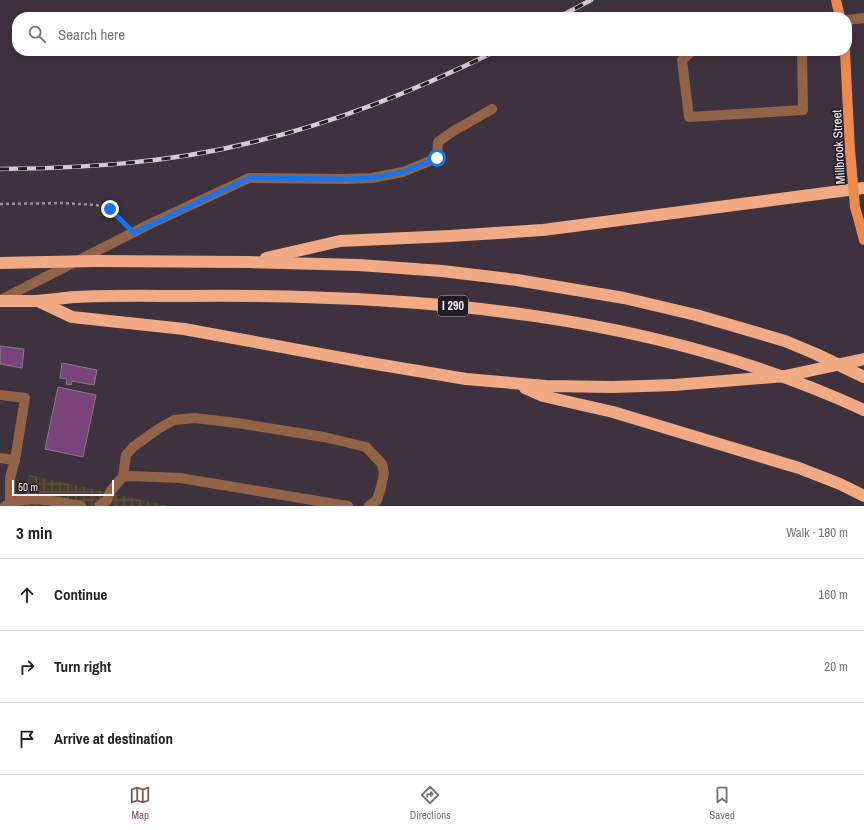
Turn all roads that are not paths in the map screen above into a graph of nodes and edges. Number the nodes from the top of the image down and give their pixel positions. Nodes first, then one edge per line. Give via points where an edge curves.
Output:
1 (836, 0) edge
2 (839, 12) edge
3 (864, 18) edge
4 (852, 19) edge
5 (686, 56) edge
6 (802, 56) edge
7 (845, 56) edge
8 (492, 109) dead end
9 (864, 188) edge
10 (864, 240) edge
11 (248, 262) junction
12 (0, 263) edge
13 (0, 301) edge
14 (32, 301) junction
15 (864, 359) edge
16 (844, 368) junction
17 (864, 370) edge
18 (864, 377) edge
19 (518, 385) junction
20 (0, 394) edge
21 (864, 410) edge
22 (0, 458) edge
23 (15, 460) junction
24 (123, 478) junction
25 (864, 496) edge
26 (8, 504) edge
27 (81, 506) edge
28 (99, 506) edge
29 (348, 506) edge
30 (369, 506) edge

1 - 2 main road
3 - 4 lane
5 - 6 lane via 682,60 689,117 803,110
7 - 10 main road, Millbrook Street, bridge via 855,207
8 - 13 lane via 438,142 437,158 403,172 372,178 249,178
9 - 11 highway via 543,230 340,241
11 - 12 highway, bridge
11 - 16 highway via 359,265 442,271 589,291 689,313 742,328 785,341
13 - 14 highway, I 290
14 - 19 highway via 72,317 184,328 426,373
14 - 21 highway, I 290 via 75,297 239,295 358,299 486,310 587,325 703,351 805,384
15 - 19 highway, bridge via 785,376 674,385
16 - 17 highway
16 - 18 highway
19 - 25 highway via 543,396 613,412 800,468
20 - 23 lane via 25,398
22 - 23 lane
23 - 26 lane via 10,478
24 - 28 lane via 110,492 107,500
24 - 29 lane via 180,478
24 - 30 lane via 126,455 133,447 174,420 195,418 324,437 366,447 382,464 384,473 377,500
26 - 27 lane via 38,499

